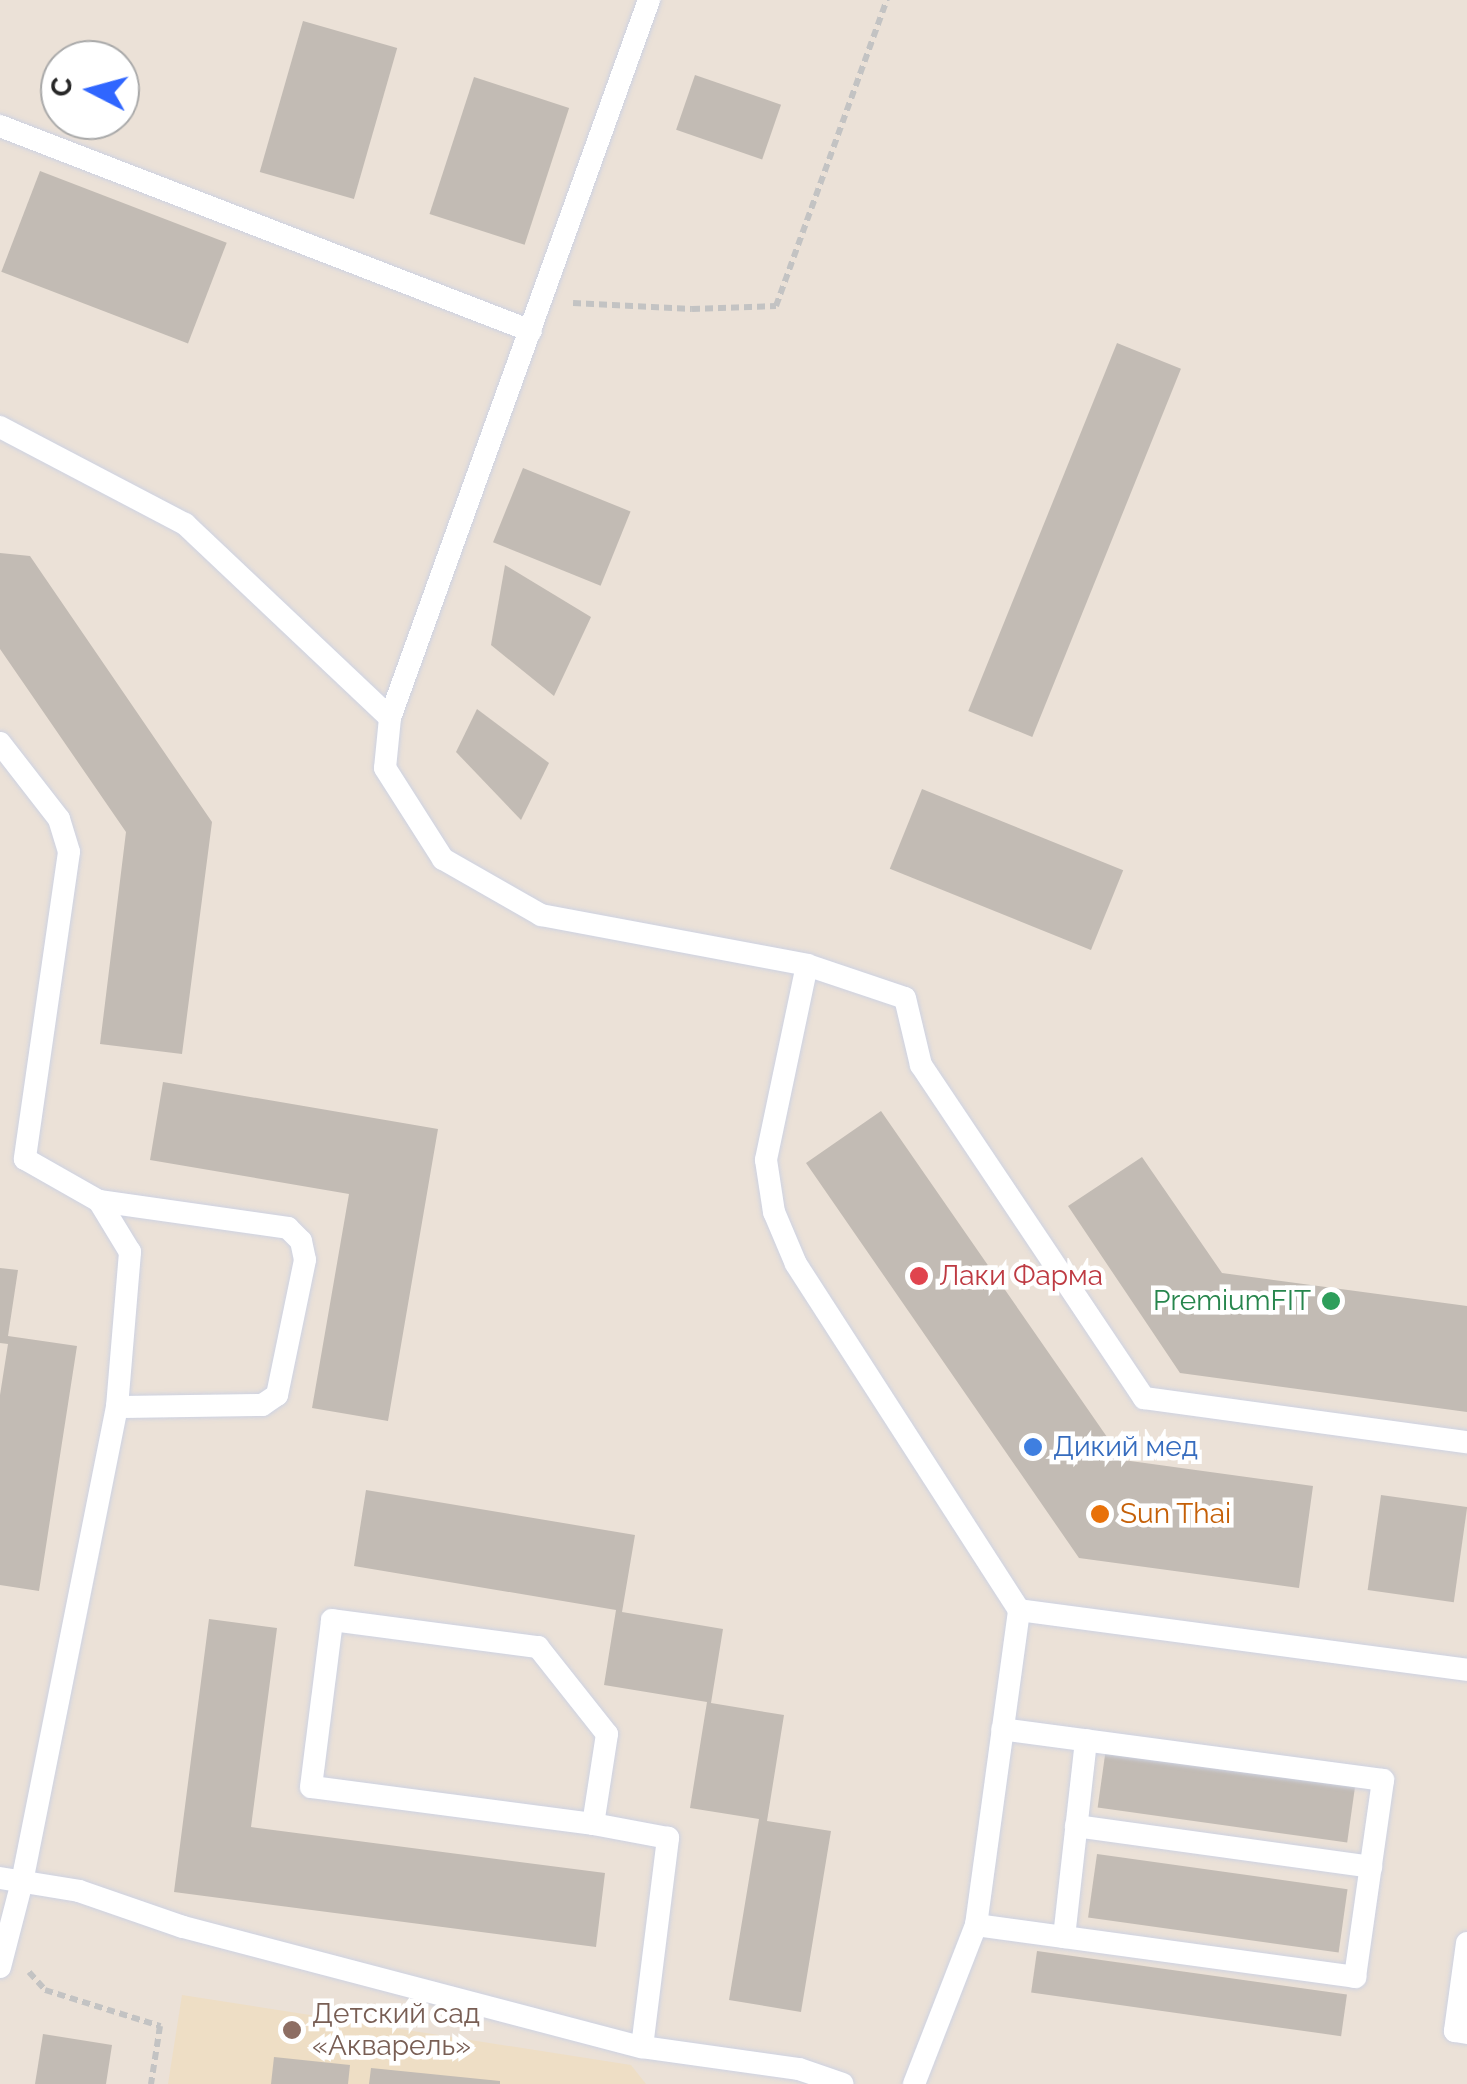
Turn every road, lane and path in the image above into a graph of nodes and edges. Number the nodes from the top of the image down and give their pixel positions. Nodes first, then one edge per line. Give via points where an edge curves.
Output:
1 (649, 0) edge
2 (887, 0) edge
3 (0, 126) edge
4 (531, 331) junction
5 (0, 427) edge
6 (390, 718) junction
7 (0, 744) edge
8 (807, 965) junction
9 (0, 1155) edge
10 (24, 1159) junction
11 (98, 1201) junction
12 (117, 1407) junction
13 (1467, 1442) edge
14 (1019, 1610) junction
15 (1467, 1670) edge
16 (1002, 1729) junction
17 (1086, 1740) junction
18 (592, 1824) junction
19 (1076, 1826) junction
20 (1371, 1866) junction
21 (11, 1880) edge
22 (976, 1925) junction
23 (1064, 1937) junction
24 (1467, 1942) edge
25 (3, 1956) edge
26 (1467, 2033) edge
27 (642, 2047) junction
28 (152, 2084) edge
29 (844, 2084) edge
30 (914, 2084) edge

1 - 4 lane
2 - 4 path via 776,306 566,302
3 - 4 lane
4 - 6 lane
5 - 6 lane via 185,524
6 - 8 lane via 384,768 443,859 541,915
7 - 10 lane via 59,818 69,852
8 - 13 lane via 906,998 921,1065 1144,1398
8 - 14 lane via 766,1160 774,1212 796,1264
9 - 10 lane
10 - 11 lane
11 - 12 lane via 130,1252
11 - 12 lane via 288,1228 301,1241 305,1260 277,1395 262,1405
12 - 21 lane
14 - 15 lane
14 - 16 lane
16 - 17 lane
16 - 22 lane
17 - 19 lane
17 - 20 lane via 1383,1780
18 - 18 lane via 311,1787 332,1620 538,1647 607,1734
18 - 27 lane via 668,1838
19 - 20 lane
19 - 23 lane
20 - 23 lane via 1356,1977
21 - 25 lane
21 - 27 lane via 79,1892 183,1927
22 - 23 lane
22 - 30 lane
24 - 26 lane via 1455,2032
25 - 28 path via 45,1990 160,2026
27 - 29 lane via 800,2068

